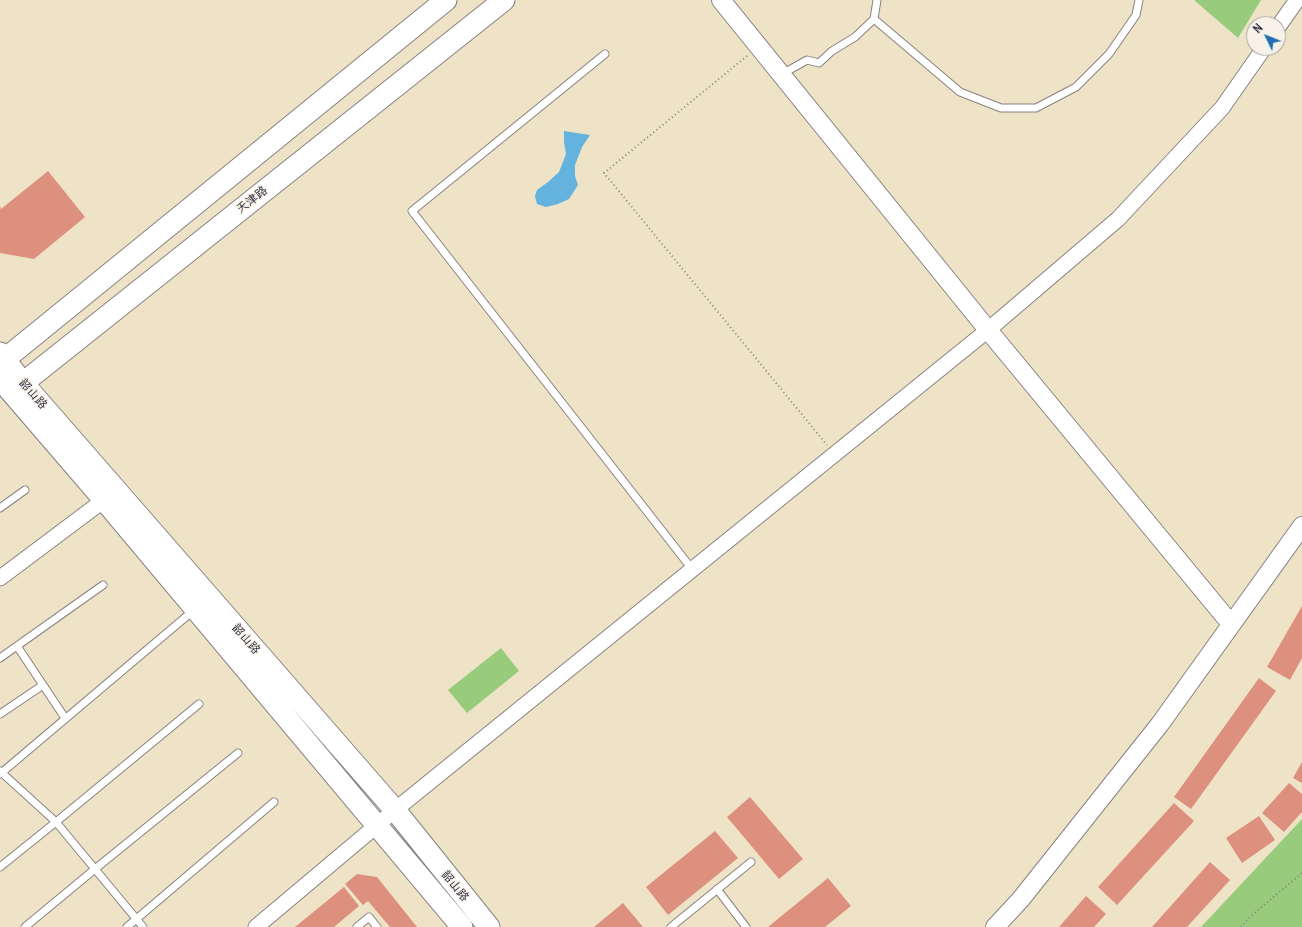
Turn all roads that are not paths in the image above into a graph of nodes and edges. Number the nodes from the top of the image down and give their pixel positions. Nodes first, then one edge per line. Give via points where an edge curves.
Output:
1 (446, 0) edge
2 (504, 0) edge
3 (721, 0) edge
4 (877, 0) edge
5 (1139, 0) edge
6 (1297, 0) edge
7 (1286, 16) edge
8 (874, 19) junction
9 (605, 54) dead end
10 (1258, 56) edge
11 (781, 74) junction
12 (988, 330) junction
13 (5, 376) edge
14 (24, 490) dead end
15 (104, 500) junction
16 (0, 508) edge
17 (1302, 526) edge
18 (692, 569) junction
19 (0, 578) edge
20 (103, 585) dead end
21 (195, 609) junction
22 (1231, 624) junction
23 (17, 646) junction
24 (1, 655) edge
25 (43, 685) junction
26 (199, 704) dead end
27 (0, 714) edge
28 (65, 718) junction
29 (238, 753) dead end
30 (0, 772) edge
31 (274, 802) dead end
32 (395, 810) junction
33 (56, 822) junction
34 (377, 825) junction
35 (751, 862) dead end
36 (0, 867) edge
37 (95, 868) junction
38 (717, 889) junction
39 (137, 919) junction
40 (25, 927) edge
41 (127, 927) edge
42 (143, 927) edge
43 (256, 927) edge
44 (357, 927) edge
45 (377, 927) edge
46 (462, 927) edge
47 (489, 927) edge
48 (671, 927) edge
49 (746, 927) edge
50 (995, 927) edge

1 - 13 main road
2 - 13 main road, 天津路
3 - 11 street
4 - 8 lane
5 - 8 lane via 1136,15 1109,54 1076,87 1036,108 1001,108 960,92
6 - 7 street
8 - 11 lane via 855,37 832,51 819,63 807,60
9 - 18 lane via 412,211
10 - 12 street via 1222,108 1118,219
11 - 12 street
12 - 18 street
12 - 22 street
13 - 15 main road, 韶山路
13 - 32 main road, 韶山路
14 - 16 lane
15 - 19 street
15 - 21 main road, 韶山路
17 - 22 street
18 - 32 street
20 - 23 lane
21 - 28 lane
21 - 34 main road, 韶山路
22 - 50 street via 1155,730
23 - 24 lane
23 - 25 lane
25 - 27 lane
25 - 28 lane
26 - 33 lane
28 - 30 lane
29 - 37 lane
30 - 33 lane
31 - 39 lane
32 - 34 street
32 - 47 main road, 韶山路
33 - 36 lane
33 - 37 lane
34 - 43 street
34 - 46 main road, 韶山路
35 - 38 lane
37 - 39 lane
37 - 40 lane
38 - 48 lane
38 - 49 lane
39 - 41 lane
39 - 42 lane
44 - 45 lane via 369,917

